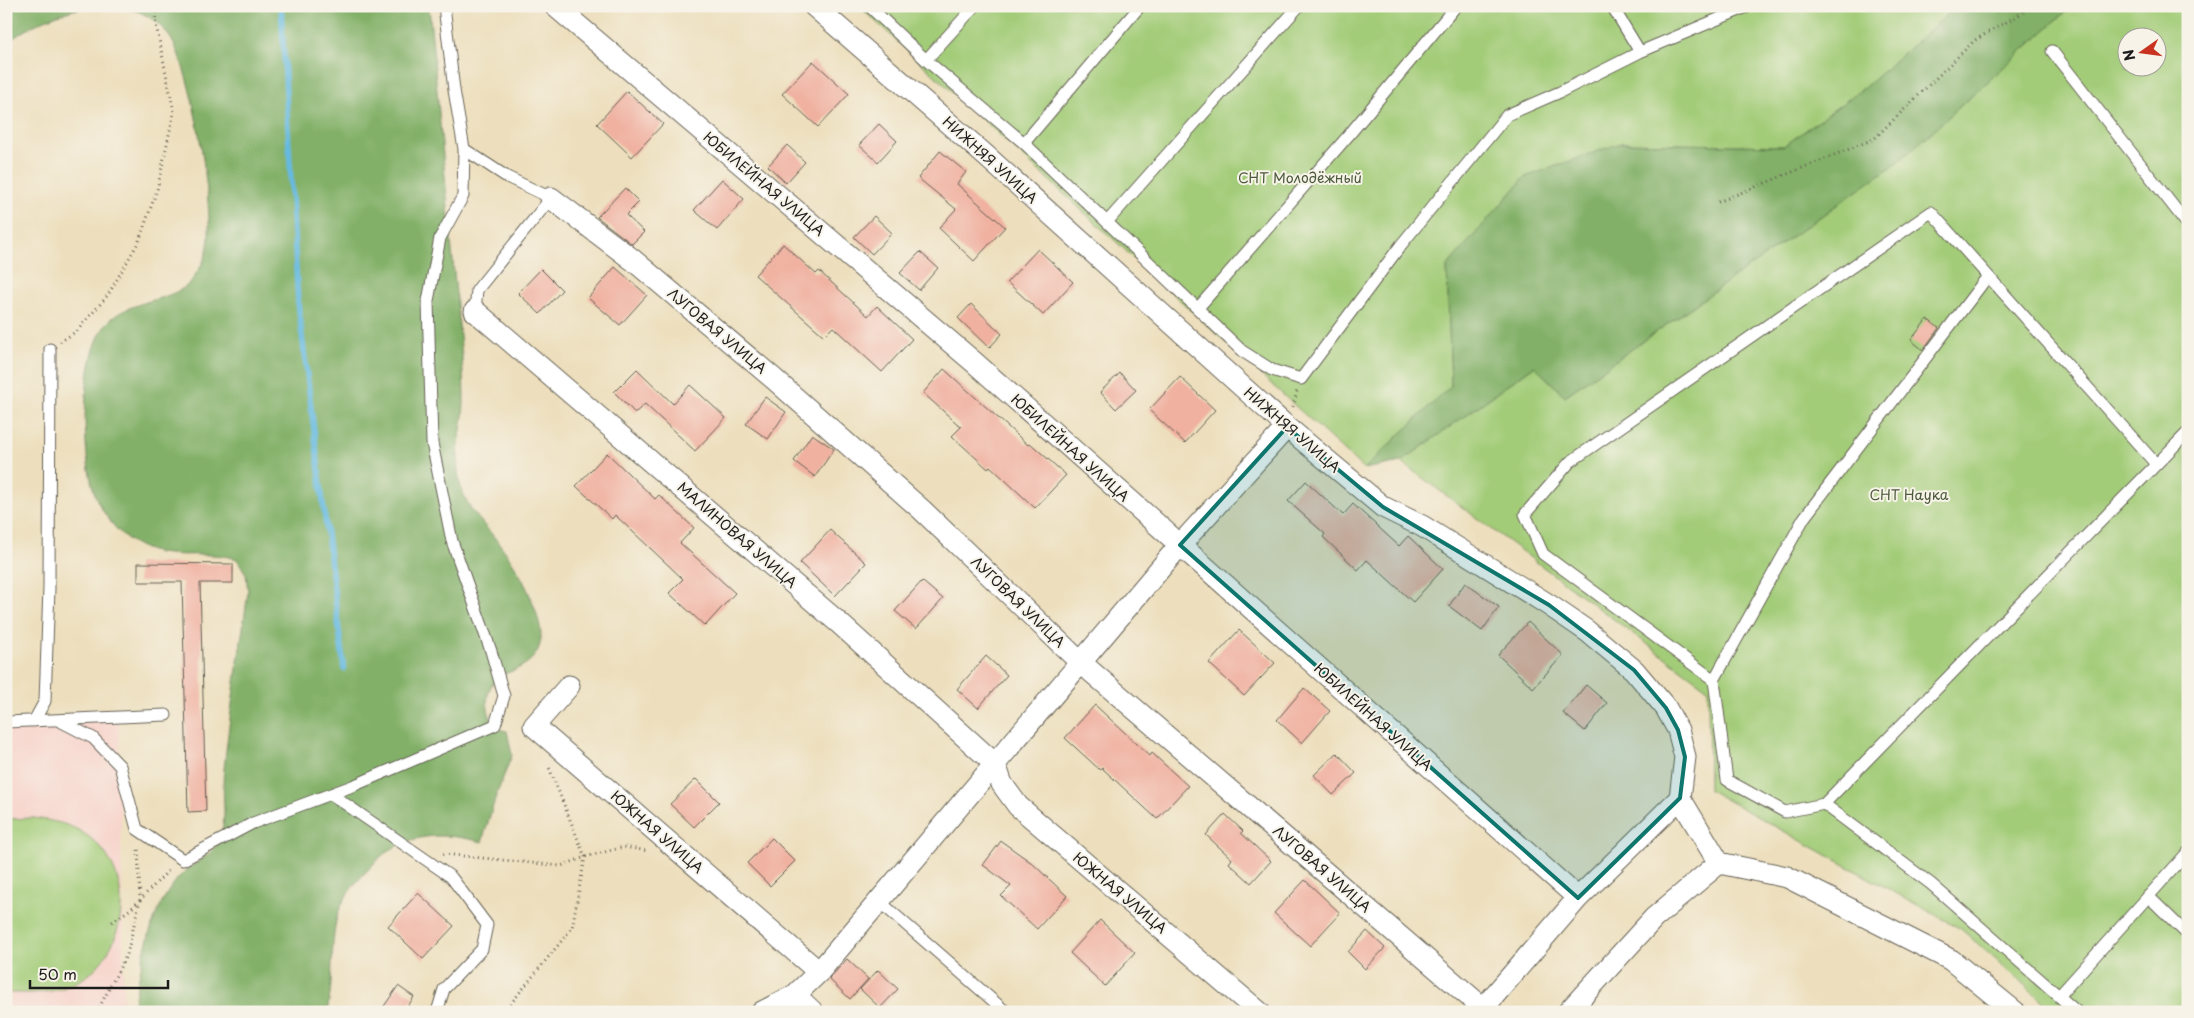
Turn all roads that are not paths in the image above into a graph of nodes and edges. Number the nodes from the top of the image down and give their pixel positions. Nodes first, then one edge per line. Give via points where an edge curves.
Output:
1 (444, 6) edge
2 (555, 6) edge
3 (814, 6) edge
4 (870, 6) edge
5 (974, 6) edge
6 (1140, 6) edge
7 (1299, 6) edge
8 (1456, 6) edge
9 (1612, 6) edge
10 (1748, 6) edge
11 (2052, 51) dead end
12 (1640, 52) junction
13 (926, 60) junction
14 (1024, 142) junction
15 (464, 149) junction
16 (551, 198) junction
17 (1107, 222) junction
18 (2188, 225) edge
19 (1988, 276) junction
20 (1198, 308) junction
21 (475, 311) joint
22 (50, 349) road end
23 (1287, 427) junction
24 (2188, 432) edge
25 (2156, 464) junction
26 (1180, 545) junction
27 (1080, 662) junction
28 (1714, 680) junction
29 (569, 686) dead end
30 (166, 715) dead end
31 (58, 720) junction
32 (34, 721) junction
33 (6, 722) edge
34 (995, 764) junction
35 (331, 794) junction
36 (1680, 798) junction
37 (1824, 804) junction
38 (2188, 852) edge
39 (1719, 863) junction
40 (2148, 896) junction
41 (1578, 898) junction
42 (880, 901) junction
43 (2188, 935) edge
44 (819, 972) junction
45 (795, 995) junction
46 (2059, 996) junction
47 (1481, 1010) edge
48 (437, 1012) edge
49 (762, 1012) edge
50 (813, 1012) edge
51 (1006, 1012) edge
52 (1259, 1012) edge
53 (1568, 1012) edge
54 (2015, 1012) edge
55 (2077, 1012) edge

1 - 15 lane
2 - 26 street, ЮБИЛЕЙНАЯ УЛИЦА via 975,363
3 - 23 street, НИЖНЯЯ УЛИЦА via 992,161
4 - 13 lane
5 - 13 lane
6 - 14 lane
7 - 17 lane
8 - 20 lane
9 - 12 lane
10 - 12 lane
11 - 18 lane
12 - 20 lane via 1508,115 1401,245 1301,379 1272,370 1242,351
13 - 14 lane
14 - 17 lane
15 - 16 lane via 507,177
15 - 35 lane via 464,196 440,238 428,301 432,443 452,541 504,696 494,725
16 - 21 lane via 477,290
16 - 27 street, ЛУГОВАЯ УЛИЦА via 633,260 774,379 922,510
17 - 20 lane
19 - 25 lane
19 - 28 lane via 1804,518
19 - 28 lane via 1931,212 1570,462 1525,514 1543,554
21 - 34 street, МАЛИНОВАЯ УЛИЦА via 840,623
22 - 32 lane via 45,702
23 - 26 street
23 - 36 street, НИЖНЯЯ УЛИЦА via 1383,507 1422,526 1549,605 1634,670 1666,708 1683,745 1685,768
24 - 25 lane
25 - 37 lane
26 - 27 street
26 - 41 street, ЮБИЛЕЙНАЯ УЛИЦА
27 - 34 street
27 - 47 street, ЛУГОВАЯ УЛИЦА
28 - 37 lane via 1727,780 1785,812
29 - 44 street, ЮЖНАЯ УЛИЦА via 534,726
30 - 31 lane
31 - 32 lane
31 - 35 lane via 93,738 120,766 137,829 183,860 253,823
32 - 33 lane
34 - 42 street
34 - 52 street, ЮЖНАЯ УЛИЦА via 1002,784 1018,806
35 - 48 lane via 451,877 486,925 482,949 444,989
36 - 39 street
36 - 41 street
37 - 46 lane via 1931,884
38 - 40 lane
39 - 53 street via 1654,918
39 - 54 street via 1787,877 1951,960
40 - 43 lane
40 - 46 lane
41 - 47 street
42 - 44 street
42 - 51 lane
44 - 45 street
45 - 49 street
45 - 50 street
46 - 55 lane

